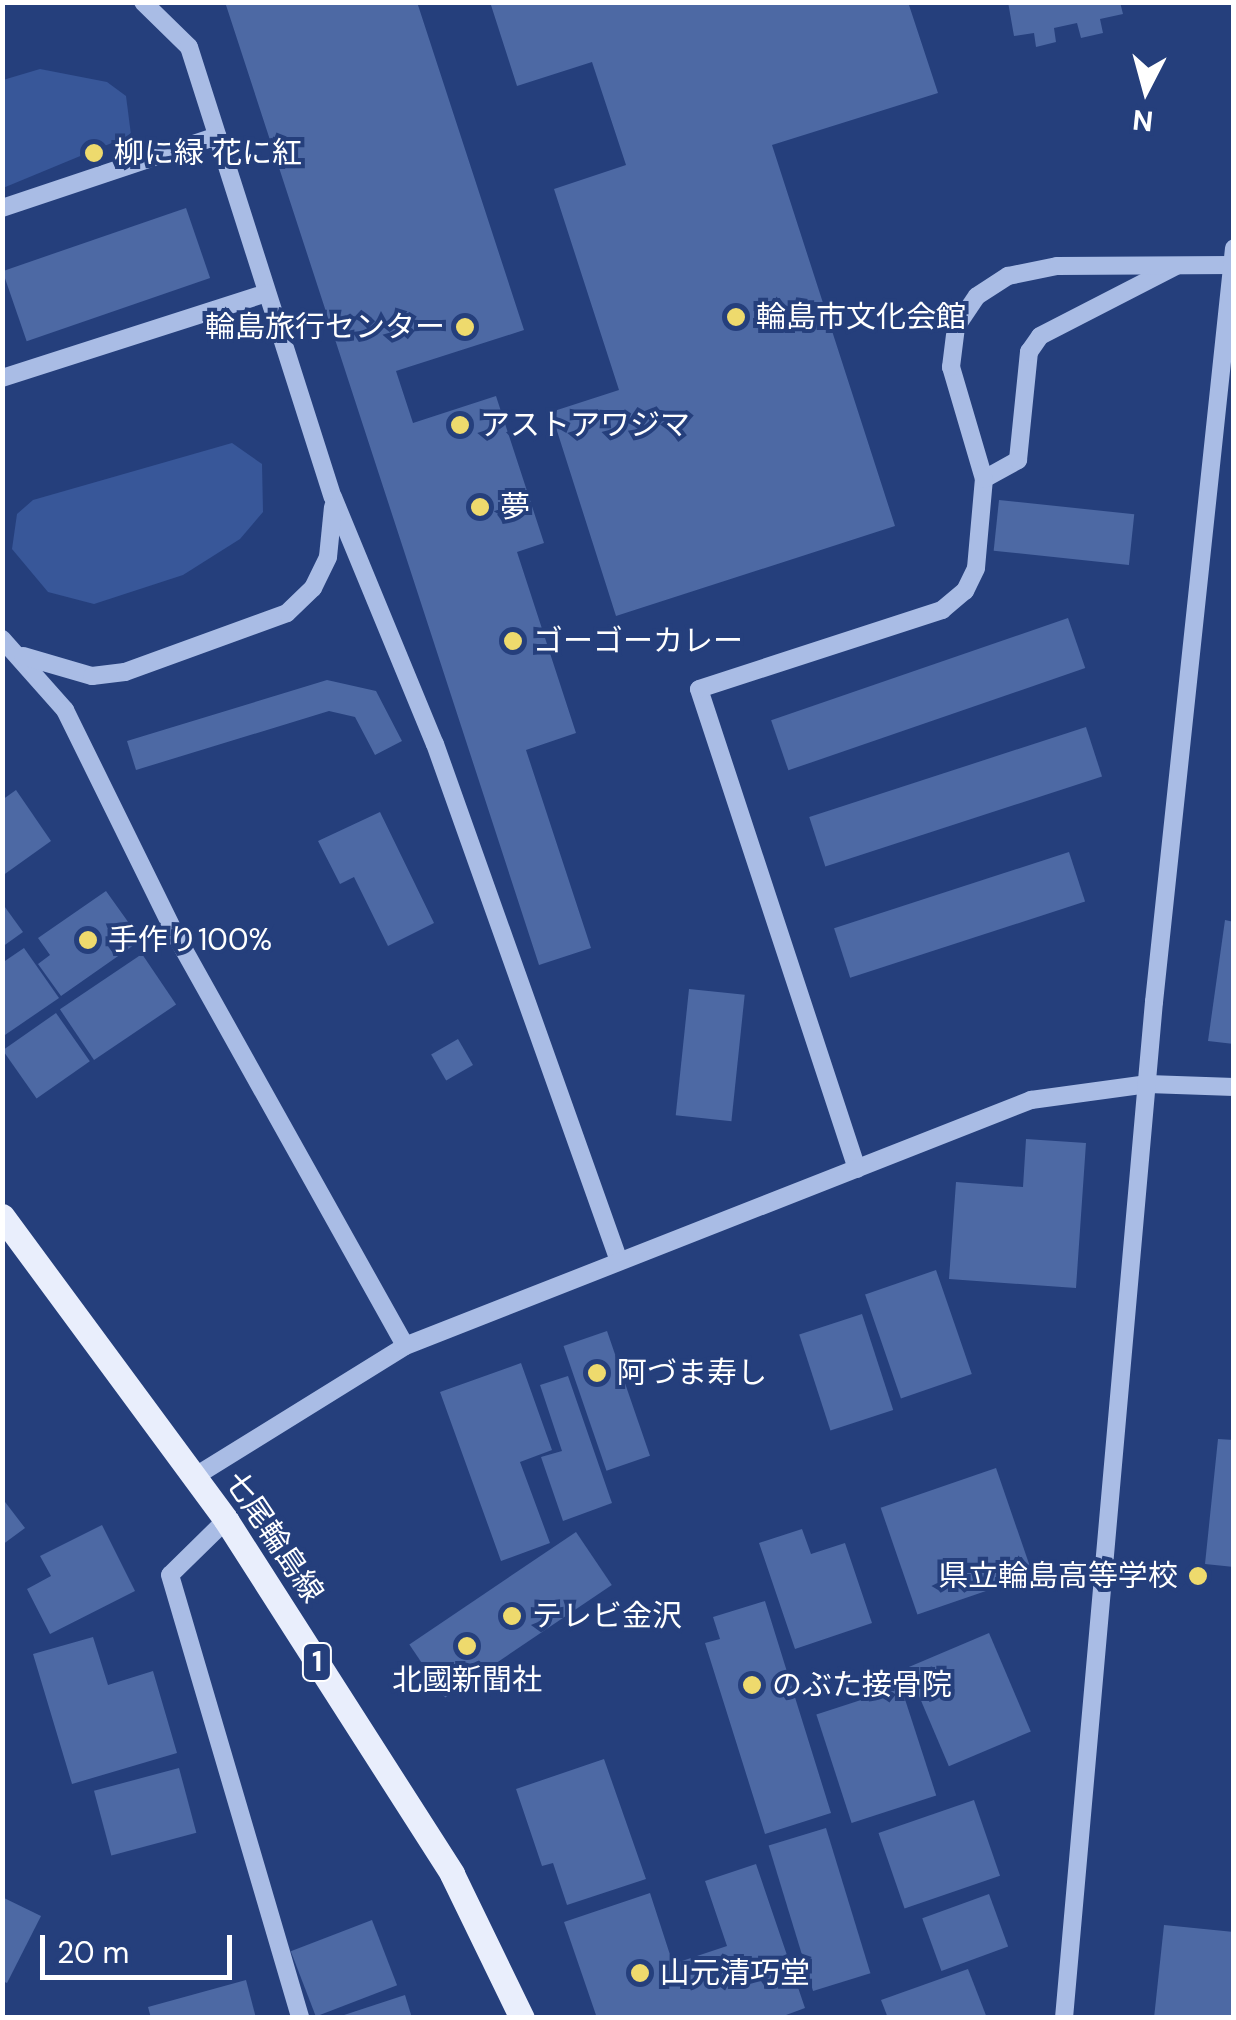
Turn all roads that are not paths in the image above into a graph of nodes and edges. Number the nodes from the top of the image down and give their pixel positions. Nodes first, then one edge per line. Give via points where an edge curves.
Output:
1 (144, 2) edge
2 (217, 136) junction
3 (2, 208) edge
4 (1233, 257) edge
5 (1181, 263) junction
6 (267, 293) junction
7 (2, 378) edge
8 (984, 479) junction
9 (333, 497) junction
10 (2, 639) edge
11 (10, 659) edge
12 (1148, 1084) junction
13 (1234, 1087) edge
14 (857, 1168) junction
15 (2, 1216) edge
16 (619, 1261) junction
17 (404, 1346) junction
18 (194, 1476) junction
19 (226, 1520) junction
20 (300, 2018) edge
21 (522, 2018) edge
22 (1064, 2018) edge

1 - 2 street via 188,46
2 - 3 street
2 - 6 street
4 - 5 street
4 - 12 street
5 - 8 street via 1040,336 1029,352 1018,460
5 - 8 street via 1057,266 1008,276 977,296 956,327 950,367
6 - 7 street
6 - 9 street
8 - 14 street via 976,568 966,592 942,610 699,689
9 - 11 street via 328,556 314,588 287,613 124,672 60,671
9 - 16 street via 434,744
10 - 11 street
11 - 17 street via 65,710 174,932
12 - 13 street
12 - 14 street via 1032,1100
12 - 22 street
14 - 16 street
15 - 18 main road, 七尾輪島線 / 1
16 - 17 street
17 - 18 street
18 - 19 main road, 七尾輪島線 / 1
19 - 20 street via 170,1574
19 - 21 main road, 七尾輪島線 / 1 via 452,1874

